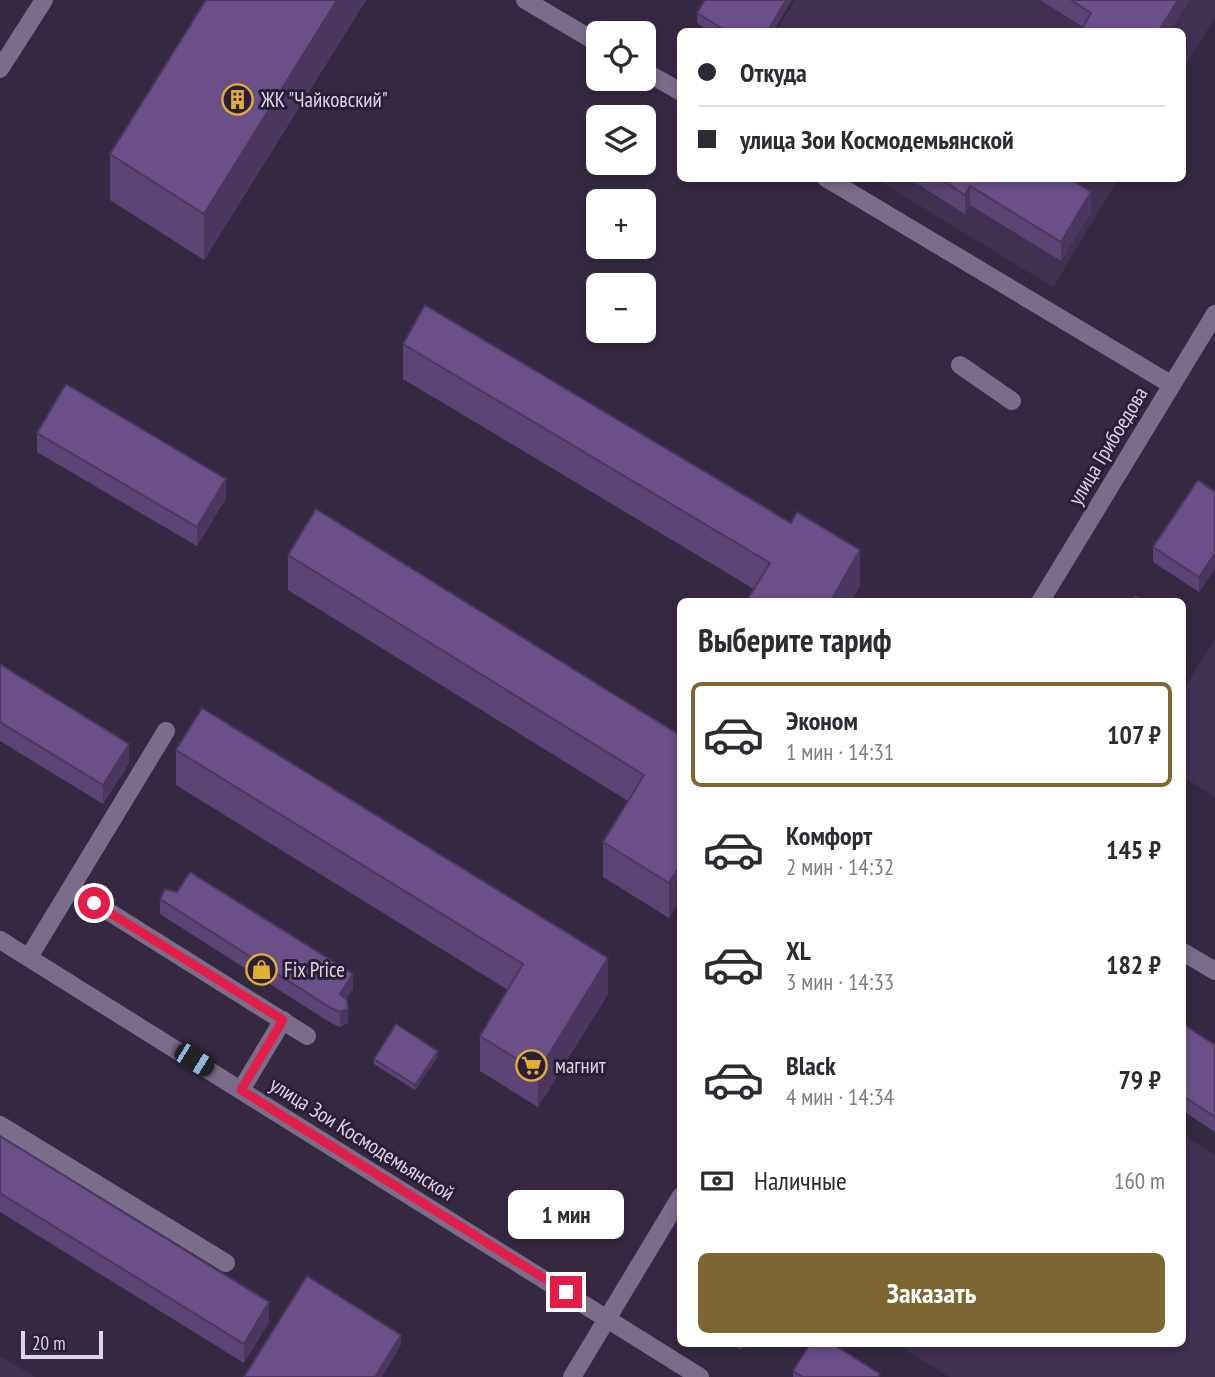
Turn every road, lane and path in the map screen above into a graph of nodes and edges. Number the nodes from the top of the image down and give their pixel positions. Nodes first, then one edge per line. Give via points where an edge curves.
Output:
1 (44, 0) edge
2 (525, 0) edge
3 (586, 36) edge
4 (0, 69) edge
5 (656, 78) edge
6 (677, 90) edge
7 (833, 182) edge
8 (1215, 314) edge
9 (960, 365) dead end
10 (1172, 385) junction
11 (1012, 401) dead end
12 (1042, 598) edge
13 (166, 731) dead end
14 (71, 888) junction
15 (0, 940) edge
16 (1186, 954) edge
17 (29, 957) junction
18 (1215, 971) edge
19 (283, 1020) junction
20 (307, 1036) dead end
21 (241, 1090) junction
22 (0, 1125) edge
23 (677, 1203) edge
24 (226, 1263) dead end
25 (607, 1318) junction
26 (572, 1377) edge
27 (700, 1377) edge

1 - 4 street
2 - 3 street
5 - 6 street
7 - 10 street
8 - 10 street, улица Грибоедова
9 - 11 street
10 - 12 street, улица Грибоедова
13 - 14 street
14 - 17 street
14 - 19 street
15 - 17 street, улица Зои Космодемьянской
16 - 18 street
17 - 21 street, улица Зои Космодемьянской
19 - 20 street
19 - 21 street
21 - 25 street, улица Зои Космодемьянской
22 - 24 street
23 - 25 street
25 - 26 street
25 - 27 street, улица Зои Космодемьянской

